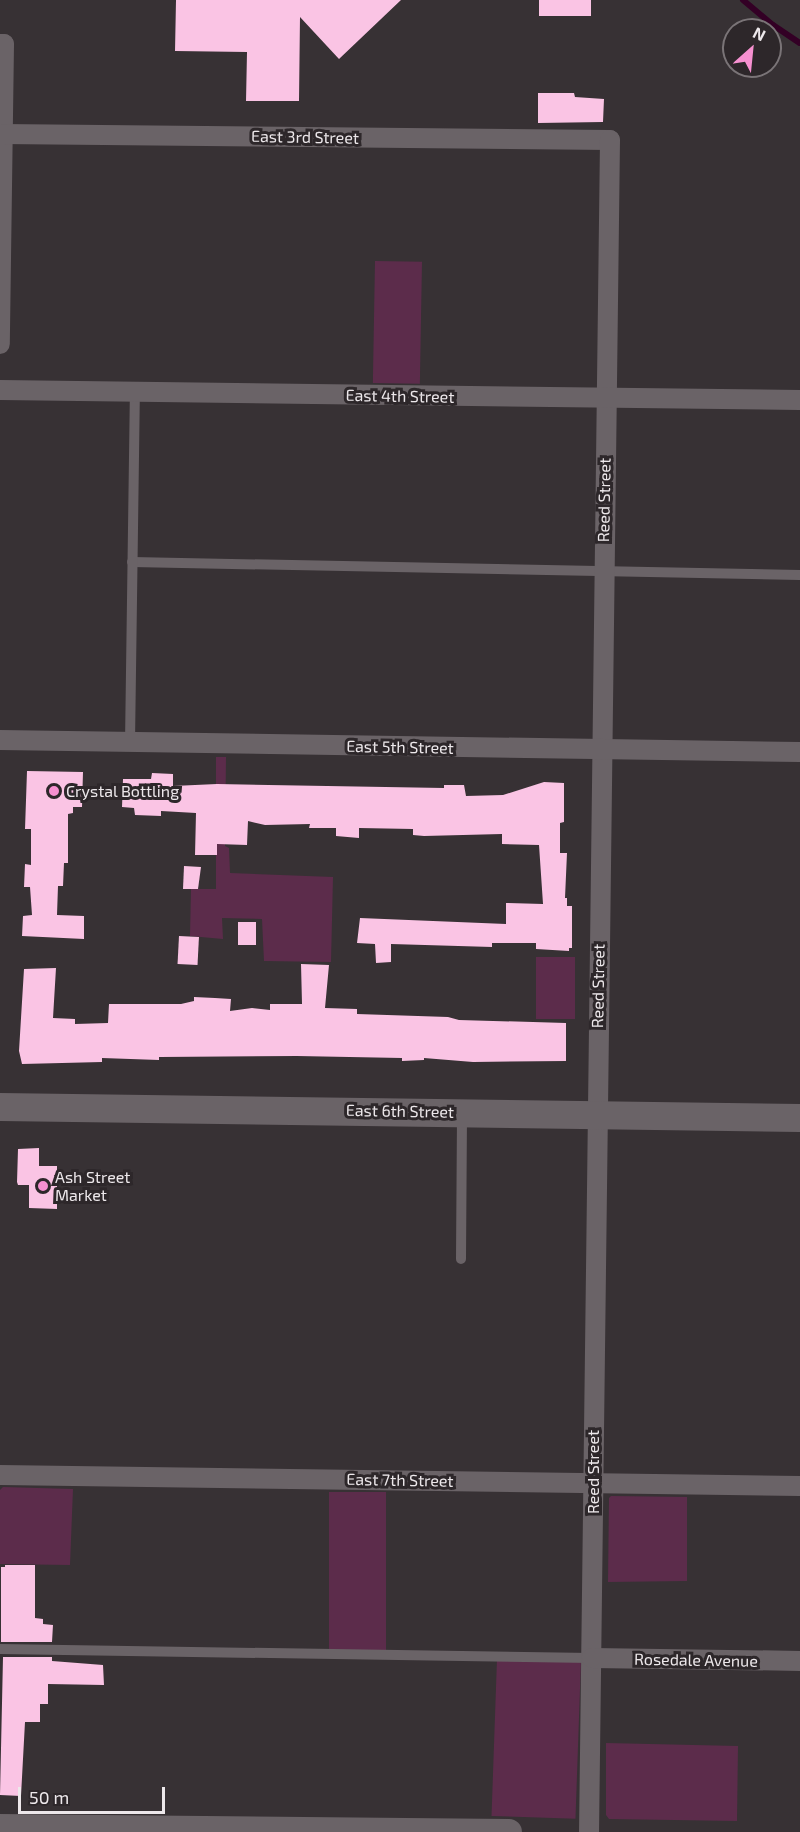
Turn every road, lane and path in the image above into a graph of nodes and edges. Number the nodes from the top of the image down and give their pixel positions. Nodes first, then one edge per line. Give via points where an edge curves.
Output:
1 (2, 44) edge
2 (1, 134) edge
3 (610, 140) joint
4 (0, 344) edge
5 (0, 390) edge
6 (135, 392) junction
7 (605, 399) junction
8 (800, 400) edge
9 (132, 562) junction
10 (603, 572) junction
11 (800, 575) edge
12 (0, 740) edge
13 (130, 742) junction
14 (602, 751) junction
15 (800, 752) edge
16 (0, 1107) edge
17 (462, 1112) junction
18 (596, 1113) junction
19 (800, 1118) edge
20 (461, 1260) dead end
21 (0, 1475) edge
22 (592, 1482) junction
23 (800, 1486) edge
24 (0, 1649) edge
25 (592, 1658) junction
26 (800, 1661) edge
27 (0, 1827) edge
28 (509, 1832) edge
29 (589, 1832) edge

1 - 2 street
2 - 3 street, East 3rd Street
2 - 4 street
3 - 7 street, Reed Street
5 - 6 street, East 4th Street
6 - 7 street, East 4th Street
6 - 9 lane
7 - 8 street, East 4th Street
7 - 10 street, Reed Street
9 - 10 lane
9 - 13 lane
10 - 11 lane
10 - 14 street, Reed Street
12 - 13 street, East 5th Street
13 - 14 street, East 5th Street
14 - 15 street, East 5th Street
14 - 18 street, Reed Street
16 - 17 main road, East 6th Street
17 - 18 main road, East 6th Street
17 - 20 lane
18 - 19 main road, East 6th Street
18 - 22 street, Reed Street
21 - 22 street, East 7th Street
22 - 23 street, East 7th Street
22 - 25 street, Reed Street
24 - 25 lane
25 - 26 street, Rosedale Avenue
25 - 29 street, Reed Street
27 - 28 street

